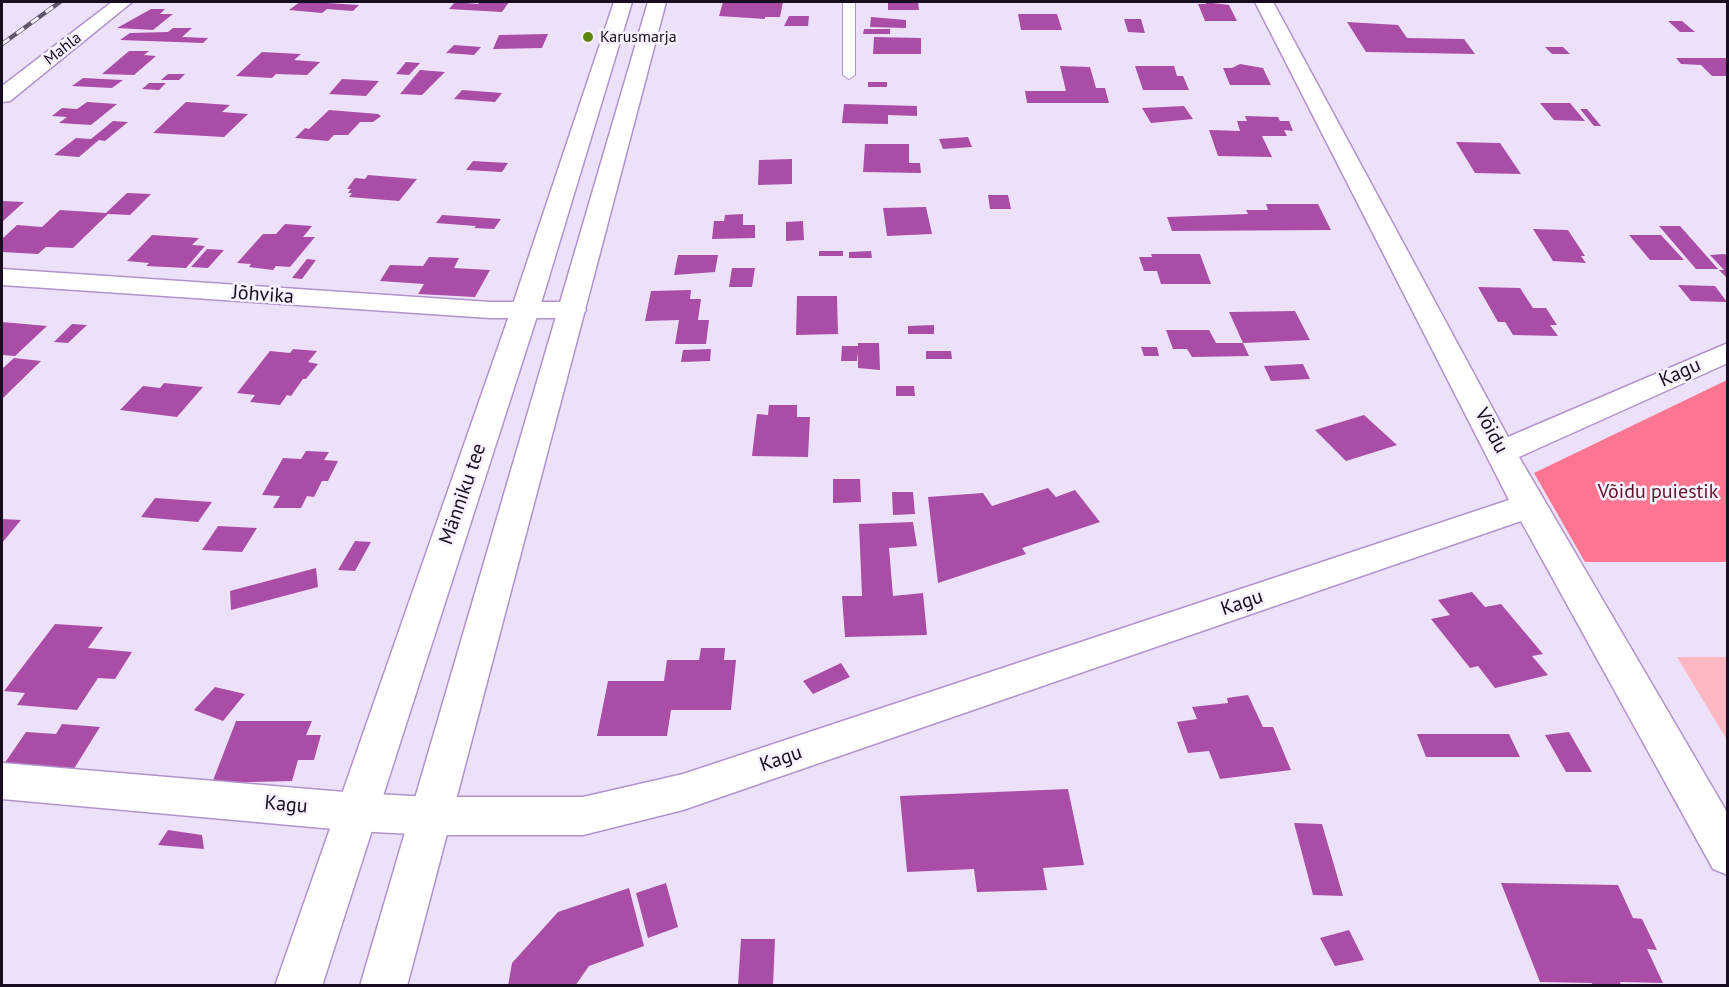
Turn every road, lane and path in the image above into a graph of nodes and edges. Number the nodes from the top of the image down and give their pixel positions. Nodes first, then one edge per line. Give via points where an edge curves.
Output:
1 (123, 2) edge
2 (623, 2) edge
3 (657, 2) edge
4 (849, 2) edge
5 (1264, 2) edge
6 (849, 75) dead end
7 (2, 96) edge
8 (2, 277) edge
9 (525, 310) junction
10 (572, 310) junction
11 (1728, 352) edge
12 (1502, 452) junction
13 (1529, 506) junction
14 (2, 781) edge
15 (356, 812) junction
16 (431, 816) junction
17 (1728, 855) edge
18 (298, 986) edge
19 (383, 986) edge

1 - 7 street, Mahla
2 - 9 street, Männiku tee
3 - 10 street
4 - 6 lane
5 - 12 street, Võidu
8 - 9 street, Jõhvika
9 - 10 street, Jõhvika
9 - 15 street, Männiku tee
10 - 16 street
11 - 12 street, Kagu
12 - 13 street, Võidu
13 - 16 street, Kagu via 683,792 584,816
13 - 17 street, Võidu
14 - 15 street, Kagu
15 - 16 street, Kagu
15 - 18 street, Männiku tee
16 - 19 street

